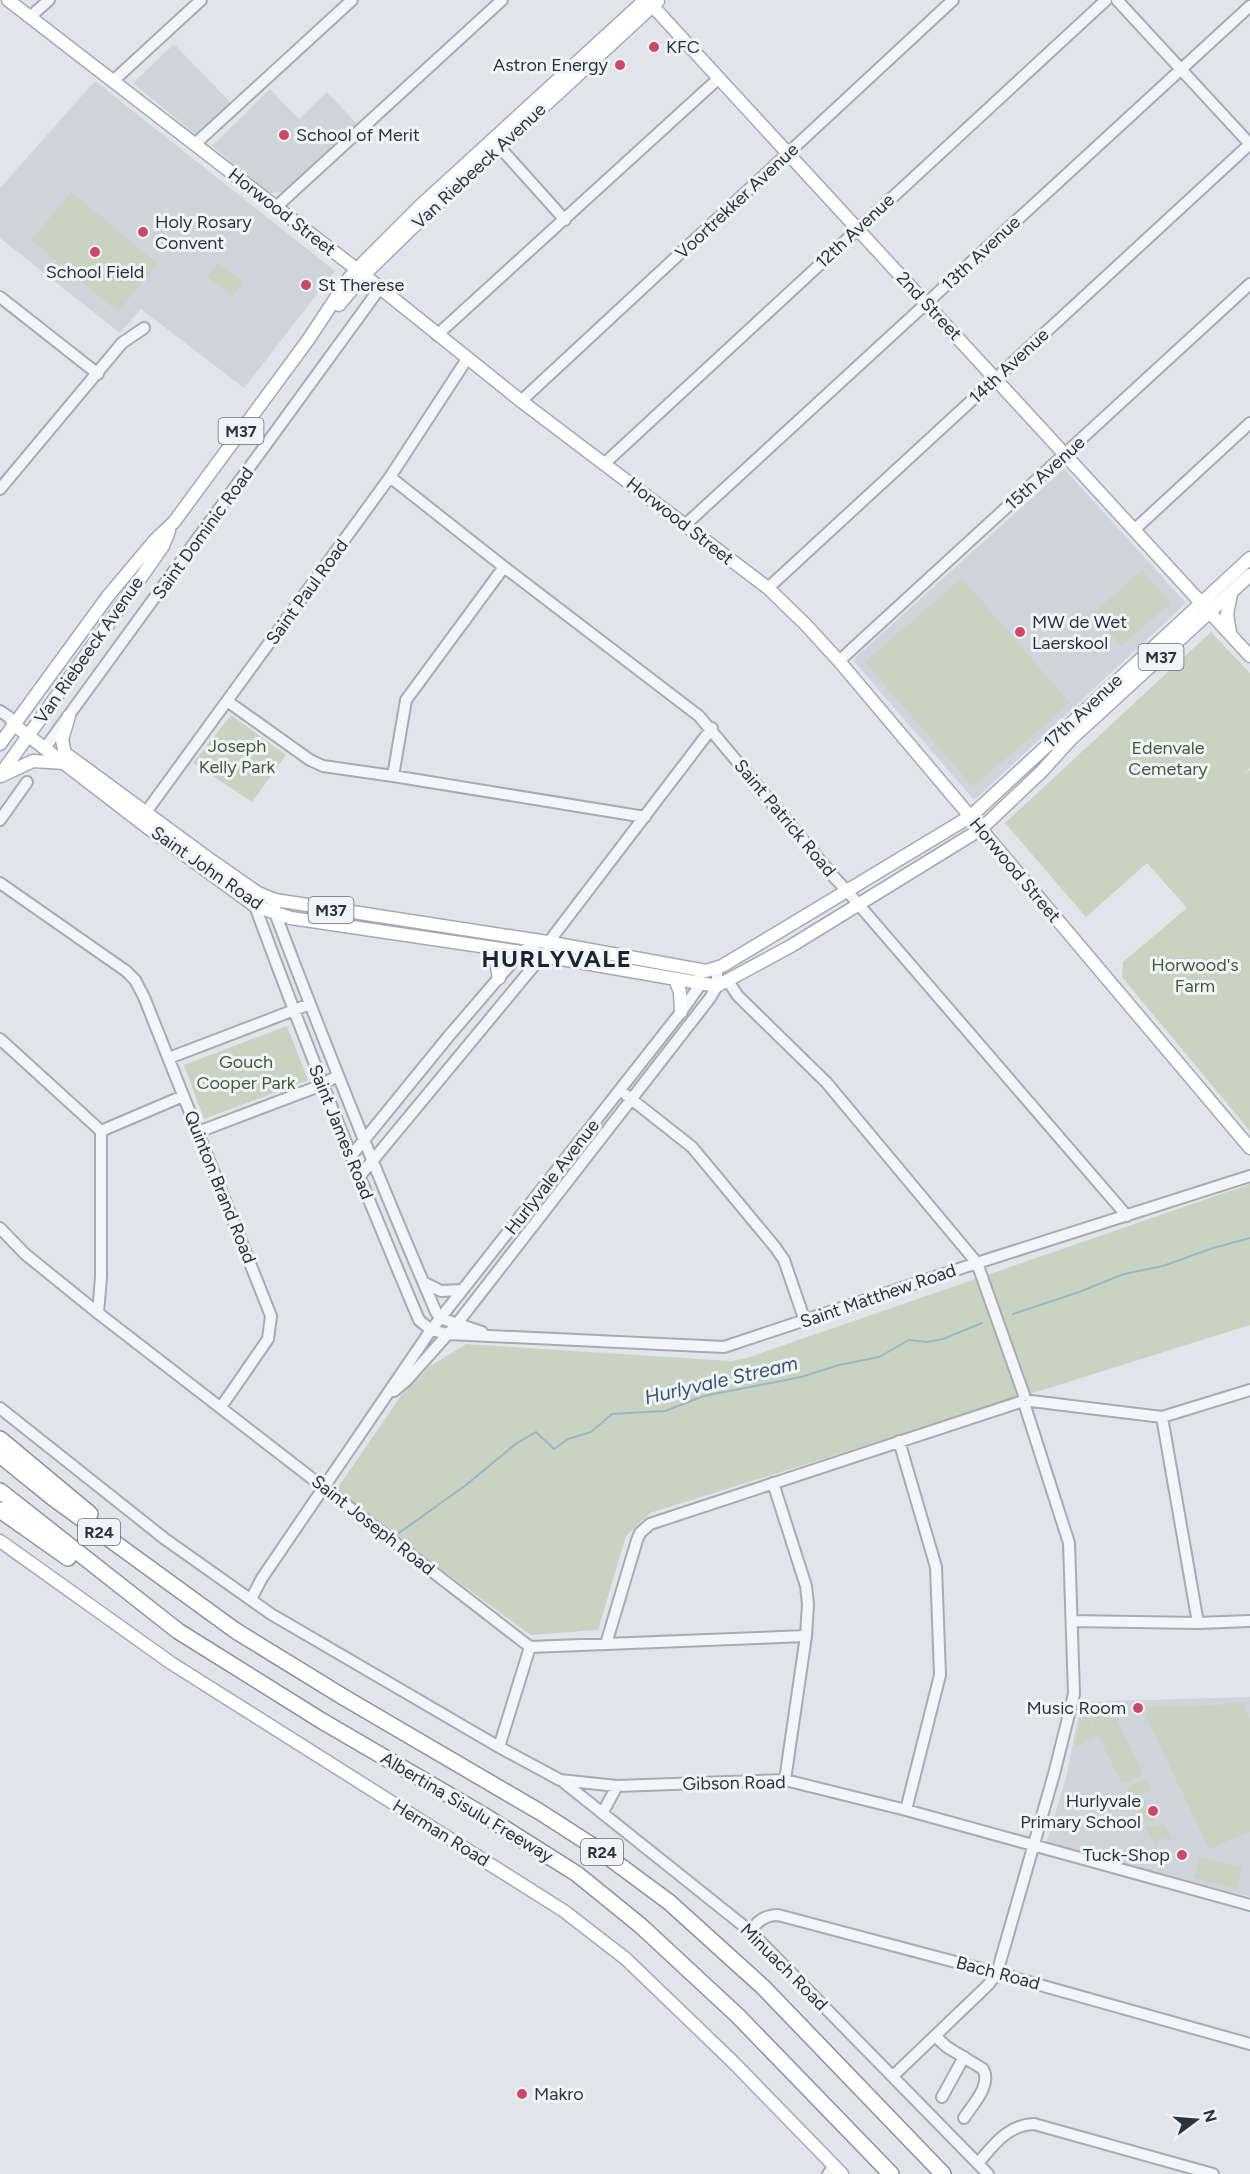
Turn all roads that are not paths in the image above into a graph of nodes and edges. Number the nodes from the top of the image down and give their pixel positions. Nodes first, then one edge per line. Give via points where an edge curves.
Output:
1 (8, 0) edge
2 (50, 0) edge
3 (201, 0) edge
4 (352, 0) edge
5 (502, 0) edge
6 (952, 0) edge
7 (1106, 0) edge
8 (1117, 0) edge
9 (651, 1) edge
10 (1250, 6) edge
11 (30, 17) junction
12 (1181, 69) junction
13 (719, 78) junction
14 (113, 81) junction
15 (496, 143) junction
16 (195, 144) junction
17 (1250, 144) edge
18 (788, 153) junction
19 (276, 207) junction
20 (565, 220) junction
21 (857, 229) junction
22 (360, 272) junction
23 (1250, 284) edge
24 (380, 288) junction
25 (0, 297) edge
26 (926, 304) junction
27 (144, 328) dead end
28 (437, 334) junction
29 (467, 359) junction
30 (98, 374) junction
31 (996, 378) junction
32 (521, 401) junction
33 (1250, 423) edge
34 (1065, 455) junction
35 (605, 463) junction
36 (390, 477) junction
37 (2, 482) edge
38 (174, 522) junction
39 (685, 525) junction
40 (1134, 530) junction
41 (1250, 558) edge
42 (504, 567) junction
43 (1250, 575) edge
44 (768, 588) junction
45 (1231, 593) junction
46 (1201, 603) junction
47 (1210, 612) junction
48 (1230, 634) junction
49 (1250, 656) edge
50 (839, 661) junction
51 (227, 701) junction
52 (69, 716) junction
53 (7, 717) edge
54 (712, 729) junction
55 (31, 733) junction
56 (0, 744) edge
57 (47, 745) junction
58 (65, 758) junction
59 (0, 776) edge
60 (393, 776) junction
61 (27, 782) dead end
62 (143, 816) junction
63 (971, 816) junction
64 (645, 817) junction
65 (0, 820) edge
66 (981, 828) junction
67 (0, 883) edge
68 (847, 891) junction
69 (258, 893) junction
70 (275, 900) junction
71 (857, 903) junction
72 (255, 906) junction
73 (275, 914) junction
74 (548, 943) junction
75 (487, 947) junction
76 (521, 952) junction
77 (745, 952) junction
78 (542, 956) junction
79 (676, 966) junction
80 (717, 969) junction
81 (699, 971) junction
82 (499, 978) junction
83 (675, 979) junction
84 (722, 984) junction
85 (700, 985) junction
86 (310, 1004) junction
87 (293, 1010) junction
88 (681, 1012) junction
89 (448, 1037) junction
90 (0, 1039) edge
91 (464, 1050) junction
92 (169, 1058) junction
93 (338, 1076) junction
94 (322, 1083) junction
95 (620, 1090) junction
96 (183, 1096) junction
97 (631, 1099) junction
98 (101, 1131) junction
99 (198, 1132) junction
100 (364, 1140) junction
101 (1250, 1148) edge
102 (351, 1156) junction
103 (372, 1161) junction
104 (1250, 1176) edge
105 (359, 1177) junction
106 (1127, 1216) junction
107 (0, 1228) edge
108 (977, 1263) junction
109 (423, 1282) junction
110 (462, 1290) junction
111 (98, 1313) junction
112 (440, 1318) junction
113 (419, 1320) junction
114 (805, 1321) junction
115 (456, 1325) junction
116 (431, 1330) junction
117 (448, 1334) junction
118 (496, 1336) junction
119 (421, 1344) junction
120 (1250, 1390) edge
121 (387, 1397) junction
122 (1025, 1401) junction
123 (220, 1407) junction
124 (0, 1408) edge
125 (1162, 1417) junction
126 (0, 1439) edge
127 (899, 1441) junction
128 (0, 1455) edge
129 (773, 1483) junction
130 (323, 1487) junction
131 (0, 1491) edge
132 (0, 1510) edge
133 (0, 1541) edge
134 (251, 1599) junction
135 (200, 1607) junction
136 (1072, 1621) junction
137 (1250, 1621) edge
138 (1198, 1623) junction
139 (178, 1631) junction
140 (806, 1636) junction
141 (606, 1644) junction
142 (530, 1647) junction
143 (499, 1747) junction
144 (560, 1780) junction
145 (785, 1780) junction
146 (617, 1786) junction
147 (906, 1810) junction
148 (603, 1812) junction
149 (1033, 1846) junction
150 (1250, 1905) edge
151 (750, 1931) junction
152 (997, 1973) junction
153 (935, 2036) junction
154 (1250, 2044) edge
155 (964, 2057) junction
156 (893, 2076) junction
157 (942, 2097) dead end
158 (964, 2118) dead end
159 (978, 2163) junction
160 (835, 2171) edge
161 (891, 2174) edge
162 (943, 2174) edge
163 (988, 2174) edge
164 (1213, 2174) edge

1 - 11 main road, Horwood Street
2 - 11 street
3 - 14 street
4 - 16 street
5 - 19 street
6 - 18 street, Voortrekker Avenue
7 - 21 street, 12th Avenue
8 - 12 street
9 - 13 main road, 2nd Street
9 - 15 main road, Van Riebeeck Avenue / M37
10 - 12 street, 13th Avenue
11 - 14 main road, Horwood Street
12 - 17 street
12 - 26 street, 13th Avenue
13 - 18 main road, 2nd Street
13 - 20 street
14 - 16 main road, Horwood Street
15 - 20 street
15 - 22 main road, Van Riebeeck Avenue / M37
16 - 19 main road, Horwood Street
17 - 31 street, 14th Avenue
18 - 21 main road, 2nd Street
18 - 32 street, Voortrekker Avenue
19 - 22 main road, Horwood Street
20 - 28 street
21 - 26 main road, 2nd Street
21 - 35 street, 12th Avenue
22 - 24 main road, Horwood Street
22 - 38 main road, Van Riebeeck Avenue / M37
23 - 34 street, 15th Avenue
24 - 28 main road, Horwood Street
24 - 52 street, Saint Dominic Road
25 - 30 street
26 - 31 main road, 2nd Street
26 - 39 street, 13th Avenue
27 - 30 street via 127,338
28 - 29 main road, Horwood Street
29 - 32 main road, Horwood Street
29 - 36 street, Saint Paul Road
30 - 37 street
31 - 34 main road, 2nd Street
31 - 44 street, 14th Avenue
32 - 35 main road, Horwood Street
33 - 40 street
34 - 40 main road, 2nd Street
34 - 50 street, 15th Avenue
35 - 39 main road, Horwood Street
36 - 42 street, Saint Patrick Road
36 - 51 street, Saint Paul Road
38 - 53 main road, Van Riebeeck Avenue / M37
38 - 55 main road, Van Riebeeck Avenue / M37 via 163,546
39 - 44 main road, Horwood Street
40 - 46 main road, 2nd Street
41 - 46 main road, 17th Avenue / M37
42 - 54 street, Saint Patrick Road
42 - 60 street via 406,700
43 - 45 main road, 17th Avenue / M37
44 - 50 main road, Horwood Street
45 - 47 main road, 17th Avenue / M37
45 - 48 main road via 1227,614
46 - 47 main road, 2nd Street
46 - 63 main road, 17th Avenue / M37
47 - 48 main road, 2nd Street
47 - 66 main road, 17th Avenue / M37
48 - 49 main road, 2nd Street
50 - 63 main road, Horwood Street
51 - 60 street via 319,765
51 - 62 street, Saint Paul Road
52 - 57 street, Saint Dominic Road
52 - 58 main road via 62,740
53 - 55 main road, Saint John Road / M37
53 - 56 main road, Van Riebeeck Avenue / M37
54 - 64 street
54 - 68 street, Saint Patrick Road
55 - 57 main road, Saint John Road / M37
55 - 59 main road, Van Riebeeck Avenue / M37
57 - 58 main road, Saint John Road / M37
58 - 59 main road via 29,762
58 - 62 main road, Saint John Road / M37
60 - 64 street
61 - 65 street
62 - 69 main road, Saint John Road / M37
62 - 72 main road, Saint John Road / M37
63 - 66 main road, Horwood Street
63 - 68 main road, M37
64 - 74 street
66 - 71 main road, Hurlyvale Avenue / M37
66 - 101 main road, Horwood Street
67 - 92 street, Quinton Brand Road via 135,980
68 - 71 street, Saint Patrick Road
68 - 77 main road, M37
69 - 70 main road, Saint John Road / M37
69 - 72 street
70 - 73 street, Saint James Road
70 - 74 main road, Saint John Road / M37
71 - 84 main road, Hurlyvale Avenue / M37
71 - 106 street, Saint Patrick Road
72 - 73 main road, Saint John Road / M37
72 - 87 street, Saint James Road
73 - 75 main road, Saint John Road / M37
73 - 86 street, Saint James Road
74 - 76 street
74 - 78 street
74 - 79 main road, Saint John Road / M37
75 - 76 main road, Saint John Road / M37
75 - 82 main road
76 - 78 main road, Saint John Road / M37
76 - 82 street
77 - 79 main road via 710,964
77 - 80 main road, M37
78 - 83 main road, Saint John Road / M37
78 - 91 street
79 - 81 main road, Saint John Road / M37
80 - 81 main road, M37
80 - 84 street
81 - 85 street
82 - 89 street
83 - 85 main road, Saint John Road / M37
83 - 88 main road
84 - 85 main road, Saint John Road / M37
84 - 97 street, Hurlyvale Avenue
84 - 108 street via 826,1082
85 - 88 street, Hurlyvale Avenue
86 - 87 street
86 - 93 street, Saint James Road
87 - 92 street
87 - 94 street, Saint James Road
88 - 95 street, Hurlyvale Avenue
89 - 91 street
89 - 100 street
90 - 98 street
91 - 103 street
92 - 96 street, Quinton Brand Road
93 - 94 street
93 - 100 street, Saint James Road
94 - 99 street
94 - 102 street, Saint James Road
95 - 97 street
95 - 110 street, Hurlyvale Avenue
96 - 98 street
96 - 99 street, Quinton Brand Road
97 - 114 street via 692,1147 775,1247
97 - 115 street, Hurlyvale Avenue
98 - 111 street
99 - 123 street, Quinton Brand Road via 271,1316 268,1339
100 - 102 street
100 - 103 street, Saint James Road
102 - 105 street, Saint James Road
103 - 105 street
103 - 109 street, Saint James Road
104 - 106 street, Saint Matthew Road
105 - 113 street, Saint James Road
106 - 108 street, Saint Matthew Road
107 - 111 street, Saint Joseph Road via 25,1254
108 - 114 street, Saint Matthew Road
108 - 122 street
109 - 110 street via 441,1291
109 - 112 street, Saint James Road
110 - 112 street, Hurlyvale Avenue
111 - 123 street, Saint Joseph Road
112 - 115 street, Saint Matthew Road
112 - 116 street, Hurlyvale Avenue
113 - 116 street, Saint James Road
113 - 119 street
114 - 118 street, Saint Matthew Road via 718,1347
115 - 117 street, Hurlyvale Avenue
115 - 118 street, Saint Matthew Road
116 - 117 street, Saint Matthew Road
116 - 119 street, Hurlyvale Avenue
117 - 118 street, Saint Matthew Road
117 - 121 street, Hurlyvale Avenue
119 - 121 street, Hurlyvale Avenue
120 - 125 street
121 - 130 street, Hurlyvale Avenue
122 - 125 street
122 - 127 street
122 - 136 street via 1068,1538
123 - 130 street, Saint Joseph Road
124 - 134 street, Gibson Road via 165,1539
125 - 138 street
126 - 135 highway
127 - 129 street
127 - 147 street via 936,1567 939,1663 938,1688
128 - 135 highway, R24
129 - 140 street via 806,1586
129 - 141 street via 645,1527 637,1540
130 - 134 street, Hurlyvale Avenue
130 - 142 street, Saint Joseph Road
131 - 139 highway, Albertina Sisulu Freeway / R24
132 - 139 highway via 131,1603
133 - 160 main road, Herman Road via 171,1663 564,1911 626,1959 733,2062
134 - 143 street, Gibson Road
135 - 162 highway, Albertina Sisulu Freeway / R24 via 345,1698 540,1812 669,1902 762,1988
136 - 138 street
136 - 149 street via 1073,1700
137 - 138 street
139 - 161 highway, Albertina Sisulu Freeway / R24 via 577,1874 641,1926 738,2016
140 - 141 street
140 - 145 street
141 - 142 street
142 - 143 street
143 - 144 street, Gibson Road
144 - 146 street, Gibson Road
144 - 148 street, Minuach Road
145 - 146 street, Gibson Road
145 - 147 street, Gibson Road
146 - 148 street
147 - 149 street, Gibson Road
148 - 151 street, Minuach Road
149 - 150 street, Gibson Road
149 - 152 street
151 - 152 street, Bach Road via 757,1922 778,1915
151 - 156 street, Minuach Road
152 - 153 street
152 - 154 street, Bach Road
153 - 155 street
153 - 156 street
155 - 157 street
155 - 158 street via 983,2069 987,2077
156 - 159 street, Minuach Road
159 - 163 street, Minuach Road
159 - 164 street via 1010,2130 1034,2124

